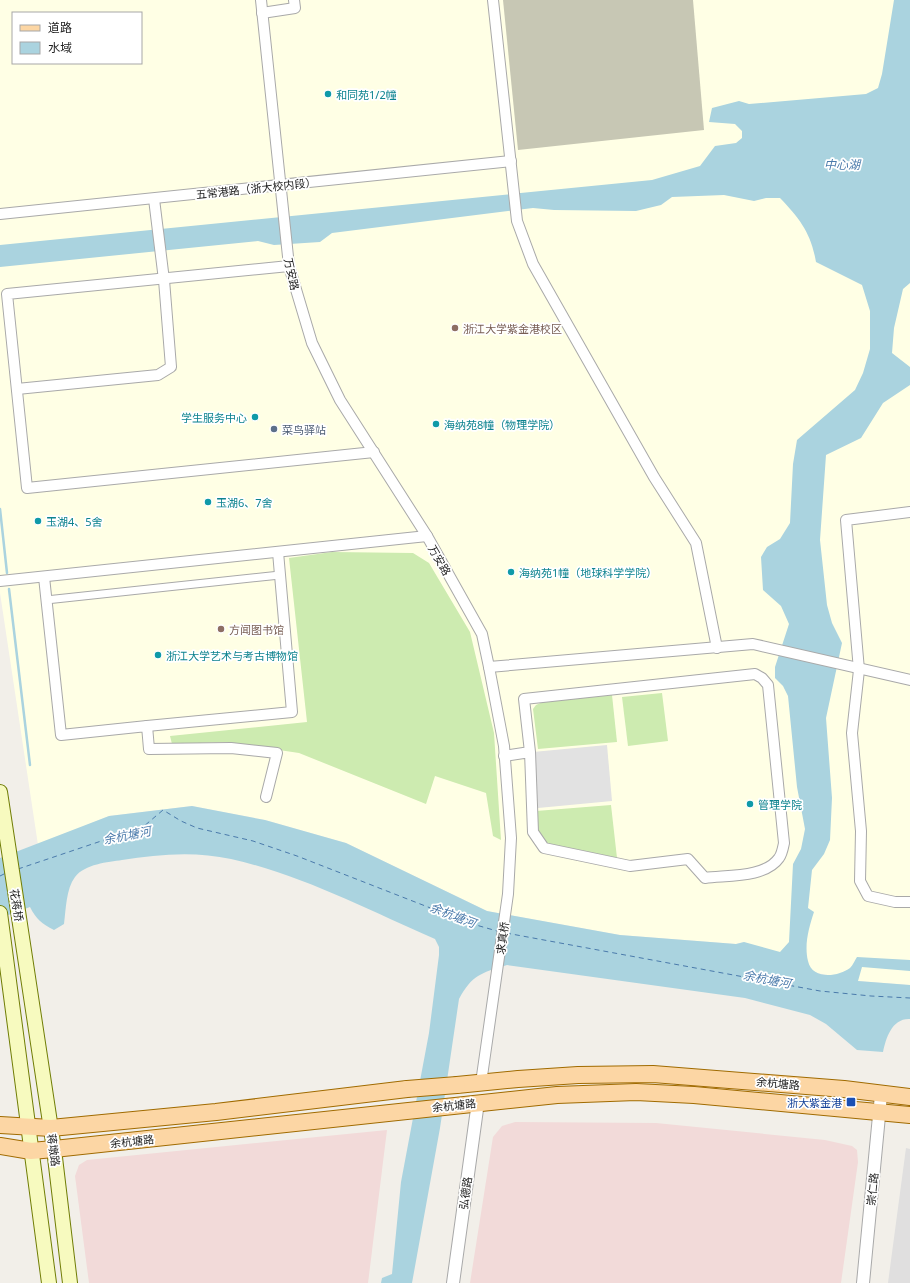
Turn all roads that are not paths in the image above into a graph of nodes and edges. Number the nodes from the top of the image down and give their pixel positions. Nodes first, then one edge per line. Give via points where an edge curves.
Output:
1 (261, 0) edge
2 (294, 0) edge
3 (493, 0) edge
4 (262, 13) junction
5 (511, 161) junction
6 (280, 186) junction
7 (154, 199) junction
8 (0, 214) edge
9 (289, 266) junction
10 (164, 280) junction
11 (17, 389) junction
12 (374, 452) junction
13 (910, 512) edge
14 (427, 536) junction
15 (278, 552) junction
16 (280, 575) junction
17 (44, 577) junction
18 (0, 581) edge
19 (46, 600) junction
20 (717, 648) junction
21 (489, 666) junction
22 (859, 670) junction
23 (910, 680) edge
24 (147, 726) junction
25 (530, 752) junction
26 (504, 756) junction
27 (0, 792) edge
28 (266, 797) dead end
29 (508, 894) joint
30 (910, 902) edge
31 (0, 913) edge
32 (14, 1017) joint
33 (35, 1017) joint
34 (481, 1083) junction
35 (881, 1094) junction
36 (910, 1097) edge
37 (478, 1102) junction
38 (880, 1112) junction
39 (910, 1115) edge
40 (0, 1125) edge
41 (28, 1128) junction
42 (51, 1128) junction
43 (0, 1146) edge
44 (54, 1149) junction
45 (31, 1151) junction
46 (49, 1283) edge
47 (70, 1283) edge
48 (454, 1283) edge
49 (863, 1283) edge

1 - 4 street, 万安路
2 - 4 street via 295,8
3 - 5 street
4 - 6 street, 万安路
5 - 6 street, 五常港路（浙大校内段）
5 - 20 street via 517,222 537,271 654,477 696,542
6 - 7 street, 五常港路（浙大校内段）
6 - 9 street, 万安路
7 - 8 street, 五常港路（浙大校内段）
7 - 10 street
9 - 10 street
9 - 12 street, 万安路 via 312,342 340,400
10 - 11 street via 171,367 158,375
10 - 11 street via 7,294
11 - 12 street via 26,488
12 - 14 street, 万安路
13 - 22 street via 846,520
14 - 15 street
14 - 21 street, 万安路 via 482,634
15 - 16 street
15 - 17 street
16 - 19 street
16 - 24 street via 292,712
17 - 18 street
17 - 19 street
19 - 24 street via 61,735
20 - 21 street
20 - 22 street via 752,644
21 - 26 street, 万安路
22 - 23 street
22 - 30 street via 852,733 861,831 860,881 868,896 895,902
24 - 28 street via 149,749 231,748 277,753
25 - 25 street via 524,700 755,674 768,685 784,843 780,857 771,867 752,873 705,878 688,859 630,866 544,848 533,832
25 - 26 street
26 - 29 street, 万安路 via 511,838
27 - 33 main road, 花蒋桥
29 - 34 street, 求真桥
31 - 32 main road, 花蒋桥
32 - 41 main road, 蒋墩路
33 - 42 main road, 蒋墩路
34 - 35 main road, 余杭塘路 via 578,1075 653,1074 828,1087
34 - 42 main road, 余杭塘路, bridge
35 - 36 main road, 余杭塘路
35 - 38 street, 崇仁路
37 - 38 main road, 余杭塘路 via 557,1094 636,1092
37 - 44 main road, 余杭塘路
37 - 48 street, 弘德路
38 - 39 main road, 余杭塘路
38 - 49 street, 崇仁路
40 - 41 main road, 余杭塘路
41 - 42 main road, 余杭塘路
41 - 45 main road, 蒋墩路
42 - 44 main road, 蒋墩路
43 - 45 main road, 余杭塘路
44 - 45 main road, 余杭塘路
44 - 47 main road, 蒋墩路
45 - 46 main road, 蒋墩路

